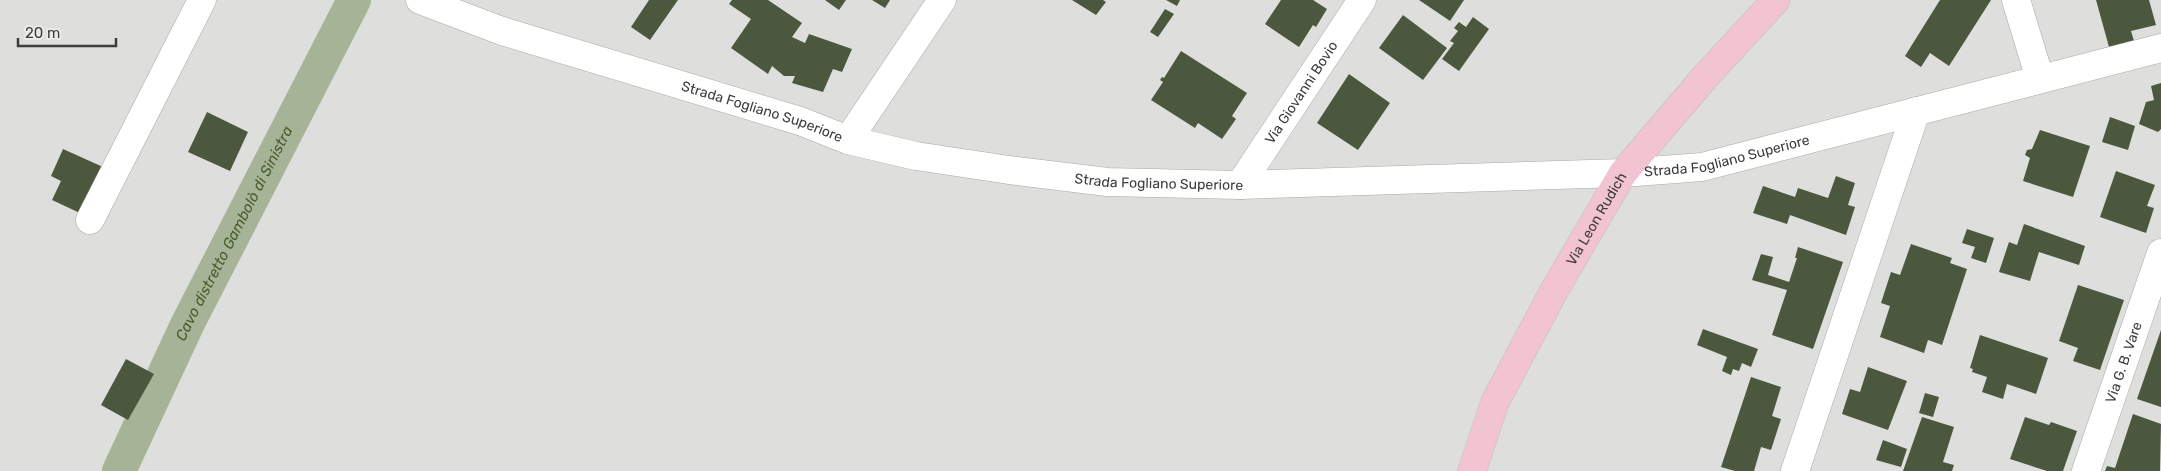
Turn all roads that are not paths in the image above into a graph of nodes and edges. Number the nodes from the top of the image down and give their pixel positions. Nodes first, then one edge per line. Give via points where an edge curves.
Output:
1 (202, 0) edge
2 (420, 0) edge
3 (942, 0) edge
4 (1362, 0) edge
5 (1776, 0) edge
6 (2016, 0) edge
7 (2161, 48) edge
8 (2040, 79) junction
9 (1916, 112) junction
10 (848, 140) junction
11 (1622, 173) junction
12 (1240, 185) junction
13 (90, 220) dead end
14 (2161, 253) edge
15 (1472, 471) edge
16 (1796, 471) edge
17 (2086, 471) edge

1 - 13 street
2 - 10 street, Strada Fogliano Superiore via 502,31 800,121
3 - 10 street
4 - 12 street, Via Giovanni Bovio
5 - 11 main road, Via Leon Rudich
6 - 8 street
7 - 8 street, Strada Fogliano Superiore
8 - 9 street, Strada Fogliano Superiore
9 - 11 street, Strada Fogliano Superiore via 1702,167
9 - 16 street
10 - 12 street, Strada Fogliano Superiore via 916,156 1107,182
11 - 12 street, Strada Fogliano Superiore
11 - 15 main road, Via Leon Rudich via 1495,402
14 - 17 street, Via G. B. Vare

